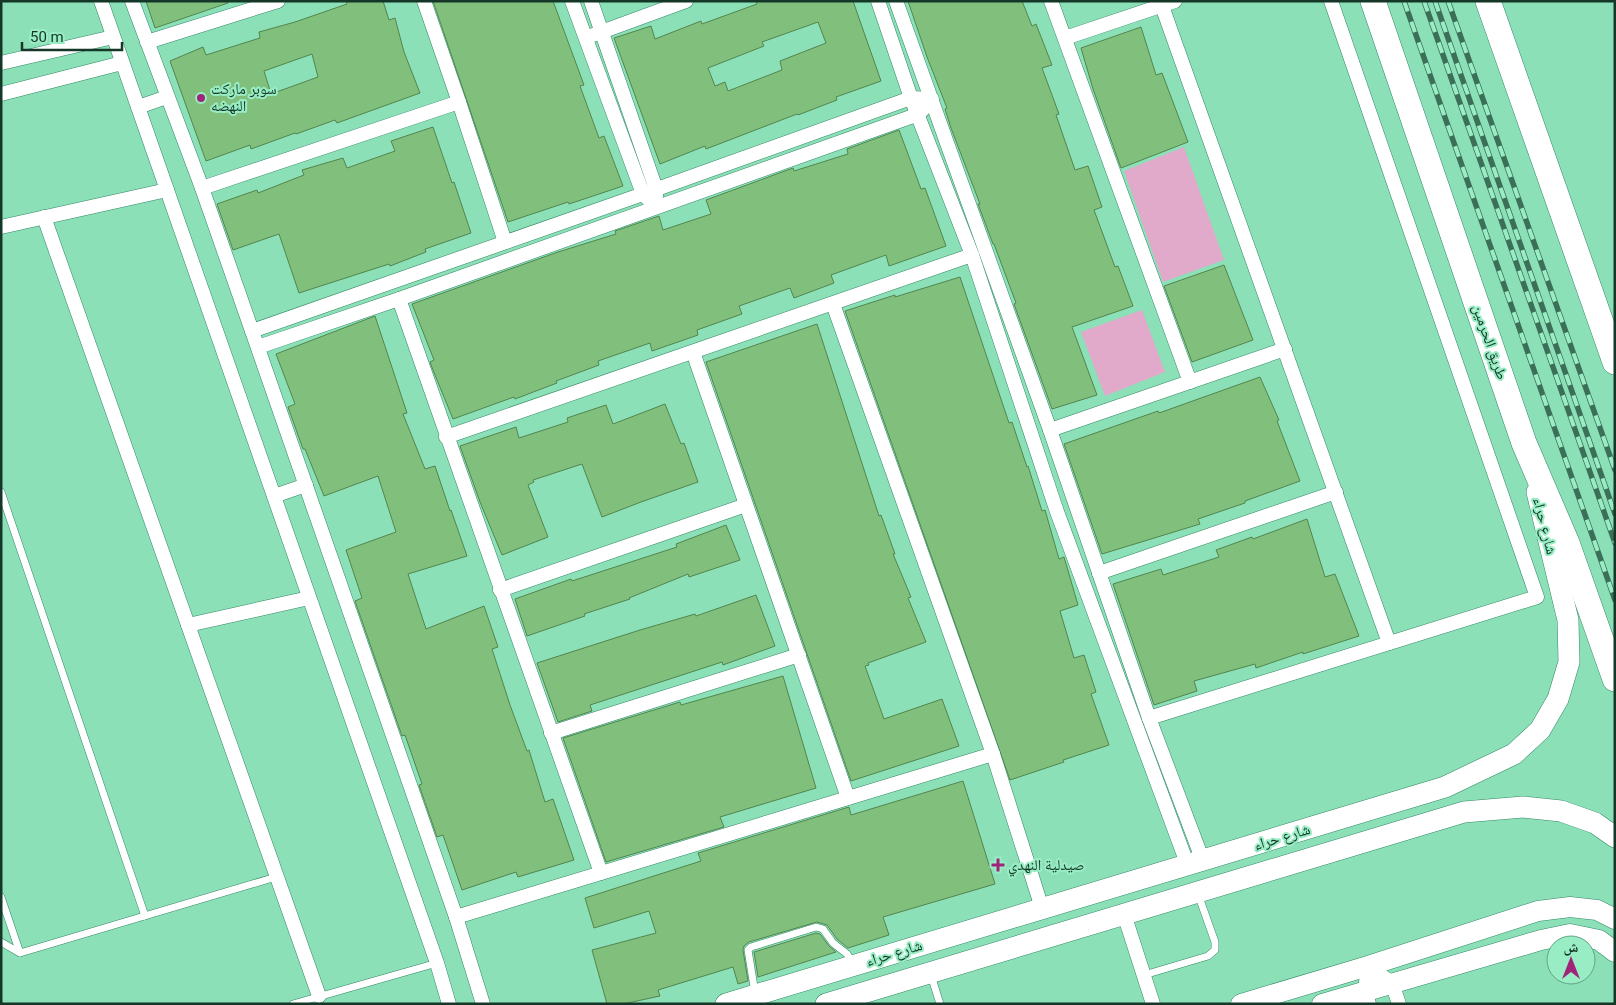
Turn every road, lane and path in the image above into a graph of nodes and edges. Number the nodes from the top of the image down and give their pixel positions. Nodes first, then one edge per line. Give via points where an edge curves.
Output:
1 (101, 1) edge
2 (132, 1) edge
3 (278, 1) edge
4 (424, 1) edge
5 (572, 1) edge
6 (591, 1) edge
7 (686, 1) edge
8 (878, 1) edge
9 (896, 1) edge
10 (1051, 1) edge
11 (1331, 1) edge
12 (1369, 1) edge
13 (1373, 1) edge
14 (1488, 1) edge
15 (1168, 4) edge
16 (602, 32) junction
17 (113, 37) junction
18 (585, 38) junction
19 (1065, 38) junction
20 (147, 42) junction
21 (1394, 62) junction
22 (1, 63) edge
23 (122, 63) junction
24 (1, 94) edge
25 (167, 97) junction
26 (911, 98) junction
27 (932, 99) junction
28 (459, 102) junction
29 (138, 107) junction
30 (919, 114) junction
31 (202, 188) junction
32 (167, 190) junction
33 (649, 191) junction
34 (658, 207) junction
35 (44, 217) junction
36 (1, 227) edge
37 (505, 242) junction
38 (972, 255) junction
39 (399, 299) junction
40 (832, 304) junction
41 (252, 331) junction
42 (258, 347) junction
43 (1285, 349) junction
44 (693, 352) junction
45 (1615, 362) edge
46 (1190, 382) junction
47 (1050, 430) junction
48 (446, 437) junction
49 (1524, 443) junction
50 (306, 485) junction
51 (1336, 492) junction
52 (2, 495) edge
53 (274, 496) junction
54 (1074, 502) junction
55 (746, 505) junction
56 (1056, 509) junction
57 (1099, 573) junction
58 (500, 590) junction
59 (309, 598) junction
60 (188, 625) junction
61 (1390, 643) junction
62 (798, 654) junction
63 (1615, 679) edge
64 (1148, 718) junction
65 (551, 733) junction
66 (993, 754) junction
67 (848, 798) junction
68 (1295, 832) junction
69 (1615, 837) edge
70 (1309, 859) junction
71 (1195, 863) junction
72 (601, 873) junction
73 (276, 877) junction
74 (1197, 892) junction
75 (1, 897) edge
76 (1042, 908) junction
77 (1124, 914) junction
78 (145, 916) junction
79 (456, 917) junction
80 (1615, 919) edge
81 (1, 942) edge
82 (1615, 952) edge
83 (20, 953) junction
84 (437, 963) junction
85 (855, 965) junction
86 (1368, 966) junction
87 (930, 972) junction
88 (1144, 975) junction
89 (1392, 983) junction
90 (755, 995) junction
91 (319, 996) junction
92 (1367, 997) edge
93 (854, 999) edge
94 (293, 1004) edge
95 (449, 1004) edge
96 (483, 1004) edge
97 (726, 1004) edge
98 (826, 1004) edge
99 (940, 1004) edge
100 (1153, 1004) edge
101 (1241, 1004) edge
102 (1322, 1004) edge
103 (1399, 1004) edge

1 - 17 street
2 - 20 street
3 - 20 street
4 - 28 street
5 - 18 street
6 - 16 street
7 - 16 street
8 - 26 street
9 - 27 street
10 - 19 street
11 - 61 street via 1537,597
12 - 21 highway
13 - 21 highway, طريق الحرمين
14 - 45 highway
15 - 19 street
15 - 43 street
16 - 18 street
16 - 33 street
17 - 22 street
17 - 23 street
18 - 33 street
19 - 46 street
20 - 25 street
21 - 49 highway, طريق الحرمين
23 - 24 street
23 - 29 street
25 - 29 street
25 - 31 street
26 - 27 street
26 - 30 street
26 - 33 street
27 - 30 street
27 - 47 street
28 - 31 street
28 - 37 street
29 - 32 street
30 - 34 street
30 - 38 street
31 - 41 street
32 - 35 street
32 - 53 street
33 - 34 street
33 - 37 street
34 - 39 street
35 - 36 street
35 - 60 street
37 - 41 street
38 - 40 street
38 - 56 street
39 - 42 street
39 - 48 street
40 - 44 street
40 - 66 street
41 - 42 street
42 - 50 street
43 - 46 street
43 - 51 street
44 - 48 street
44 - 55 street
46 - 47 street
47 - 54 street
48 - 58 street
49 - 63 highway, طريق الحرمين via 1567,543
49 - 68 main road, شارع حراء via 1568,620 1569,662 1558,699 1540,730 1514,754 1444,787
50 - 53 street
50 - 79 street
51 - 57 street
51 - 61 street
52 - 78 lane
53 - 59 street
54 - 56 street
54 - 57 street
55 - 58 street
55 - 62 street
56 - 71 street
57 - 64 street
58 - 65 street
59 - 60 street
59 - 84 street
60 - 73 street
61 - 64 street
62 - 65 street
62 - 67 street
64 - 71 street
65 - 72 street
66 - 67 street
66 - 76 street
67 - 72 street
68 - 70 main road
68 - 71 main road, شارع حراء
69 - 70 main road, شارع حراء via 1595,823 1561,811 1523,806 1464,812
70 - 74 main road, شارع حراء
71 - 76 main road, شارع حراء
72 - 79 street
73 - 78 lane
73 - 91 street
74 - 77 main road, شارع حراء
74 - 88 lane via 1215,942 1214,950 1208,956
75 - 83 lane
76 - 85 main road, شارع حراء
77 - 87 main road, شارع حراء
77 - 88 street
78 - 83 lane
79 - 96 street
80 - 86 street via 1597,910 1570,907 1538,911
81 - 83 lane
82 - 89 street via 1599,940 1570,934
84 - 91 lane
84 - 95 street
85 - 90 main road, شارع حراء
85 - 90 lane via 823,929 816,927 748,950
86 - 89 street
86 - 92 street
86 - 101 street
87 - 93 main road, شارع حراء
87 - 99 lane
88 - 100 street
89 - 92 street
89 - 103 street
90 - 97 main road, شارع حراء
91 - 94 lane
92 - 102 street
93 - 98 main road, شارع حراء

